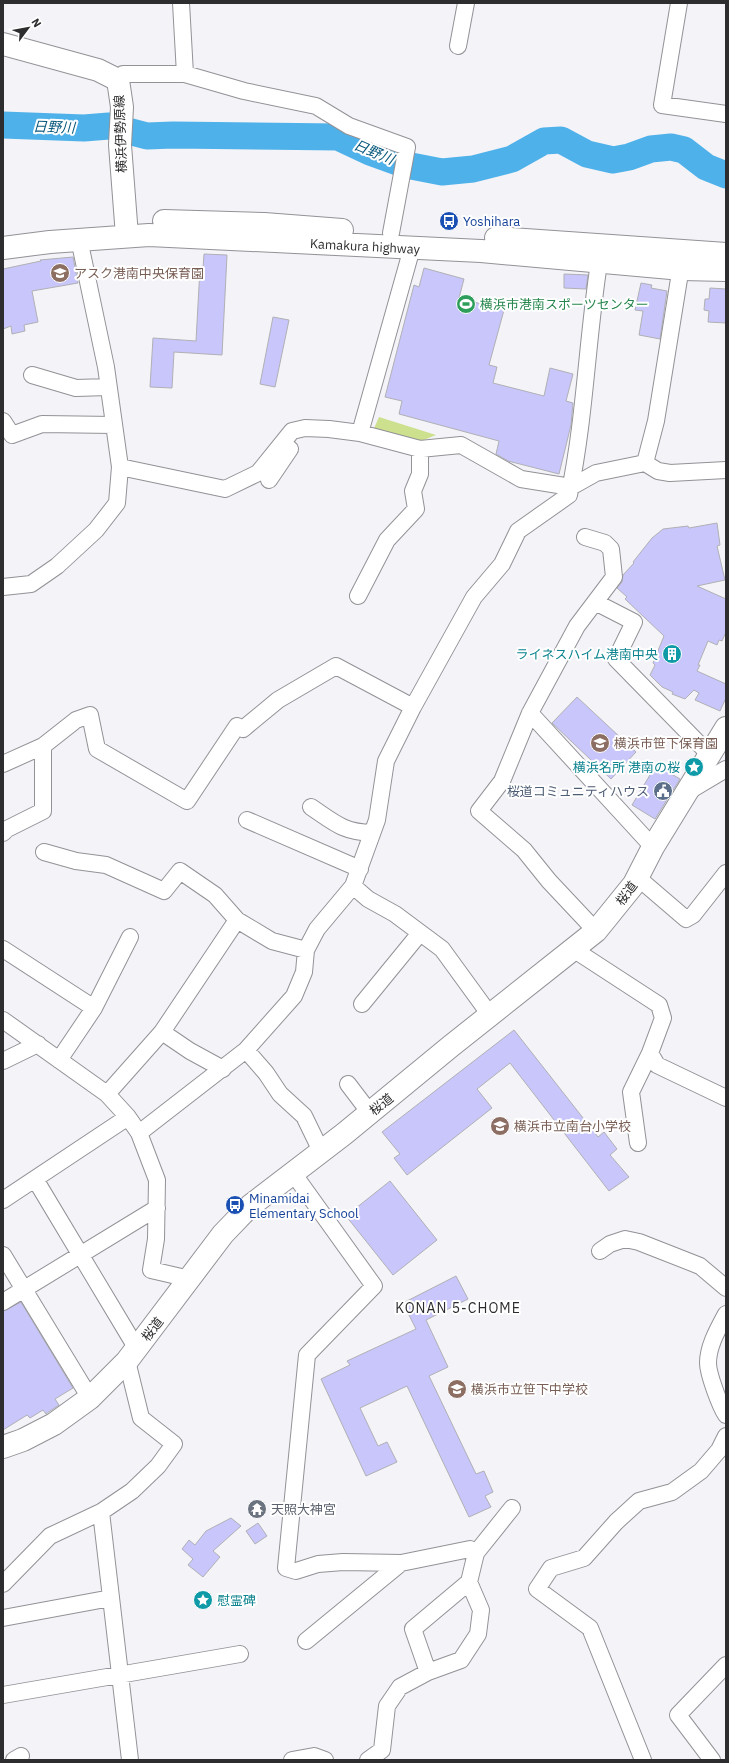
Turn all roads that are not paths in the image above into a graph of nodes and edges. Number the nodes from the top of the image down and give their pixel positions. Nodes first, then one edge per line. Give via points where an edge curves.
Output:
1 (181, 3) edge
2 (466, 3) edge
3 (679, 3) edge
4 (3, 44) edge
5 (458, 46) dead end
6 (185, 74) junction
7 (118, 80) junction
8 (726, 114) edge
9 (126, 229) junction
10 (391, 234) junction
11 (3, 235) edge
12 (79, 239) junction
13 (3, 248) edge
14 (412, 248) junction
15 (726, 254) edge
16 (599, 263) junction
17 (682, 269) junction
18 (726, 270) edge
19 (32, 374) dead end
20 (108, 386) junction
21 (3, 421) edge
22 (114, 425) junction
23 (305, 428) junction
24 (360, 433) junction
25 (420, 449) junction
26 (645, 463) junction
27 (120, 467) junction
28 (726, 470) edge
29 (269, 480) dead end
30 (571, 487) junction
31 (585, 537) dead end
32 (3, 587) edge
33 (358, 596) dead end
34 (595, 602) junction
35 (413, 707) junction
36 (530, 713) junction
37 (726, 728) edge
38 (43, 746) junction
39 (718, 762) edge
40 (3, 764) edge
41 (312, 807) dead end
42 (247, 820) dead end
43 (3, 833) edge
44 (372, 833) junction
45 (653, 847) junction
46 (44, 852) dead end
47 (360, 869) junction
48 (726, 873) edge
49 (637, 877) junction
50 (353, 886) junction
51 (238, 920) junction
52 (596, 931) junction
53 (420, 933) junction
54 (130, 937) dead end
55 (3, 949) edge
56 (573, 949) junction
57 (306, 950) junction
58 (362, 1004) dead end
59 (94, 1008) junction
60 (490, 1015) junction
61 (3, 1020) edge
62 (162, 1032) junction
63 (38, 1044) junction
64 (246, 1050) junction
65 (650, 1053) junction
66 (3, 1060) edge
67 (59, 1060) junction
68 (223, 1069) junction
69 (348, 1084) dead end
70 (106, 1094) junction
71 (726, 1098) edge
72 (370, 1113) junction
73 (128, 1117) junction
74 (139, 1133) junction
75 (638, 1143) dead end
76 (321, 1152) junction
77 (293, 1173) junction
78 (35, 1179) junction
79 (3, 1200) edge
80 (157, 1208) junction
81 (600, 1251) dead end
82 (3, 1255) edge
83 (81, 1255) junction
84 (190, 1279) junction
85 (726, 1288) edge
86 (24, 1289) junction
87 (3, 1302) edge
88 (726, 1314) edge
89 (132, 1355) junction
90 (90, 1398) junction
91 (726, 1415) edge
92 (726, 1436) edge
93 (3, 1447) edge
94 (512, 1508) dead end
95 (102, 1512) junction
96 (476, 1553) junction
97 (401, 1563) junction
98 (469, 1582) junction
99 (3, 1584) edge
100 (112, 1598) junction
101 (3, 1618) edge
102 (306, 1641) dead end
103 (240, 1654) dead end
104 (726, 1665) edge
105 (428, 1672) junction
106 (120, 1675) junction
107 (3, 1695) edge
108 (130, 1760) edge
109 (292, 1760) edge
110 (324, 1760) edge
111 (368, 1760) edge
112 (643, 1760) edge
113 (712, 1760) edge

1 - 6 street
2 - 5 street
3 - 8 street via 662,105
4 - 7 main road, 横浜伊勢原線 via 98,70
6 - 7 street via 123,74
6 - 10 street via 244,91 316,106 349,126 407,147
7 - 9 main road, 横浜伊勢原線 via 122,107 120,145
9 - 10 main road, Kamakura highway via 150,220 264,224
9 - 11 main road, Kamakura highway via 49,228
9 - 12 main road, Kamakura highway
9 - 14 main road, Kamakura highway via 149,235
10 - 15 main road, Kamakura highway via 482,237
12 - 13 main road, Kamakura highway
12 - 20 street
14 - 16 main road, Kamakura highway
14 - 24 street
16 - 17 main road, Kamakura highway
16 - 30 street via 586,362 583,411
17 - 18 main road, Kamakura highway
17 - 26 street via 656,421
19 - 20 street via 76,388
20 - 22 street
21 - 22 street via 12,435 42,424
22 - 27 street
23 - 24 street
23 - 27 street via 292,431 258,473 225,489
23 - 29 street
24 - 25 street
25 - 30 street via 461,445 521,479
25 - 33 street via 420,474 413,491 416,509 387,540
26 - 28 street via 658,471 670,473
26 - 30 street via 596,473
27 - 32 street via 117,503 96,530 57,566 31,584
30 - 35 street via 569,495 518,532 502,564 474,597
31 - 34 street via 605,543 611,549 614,577
34 - 36 street via 577,626
34 - 39 street via 634,622 616,659
35 - 38 street via 336,666 278,700 243,729 237,726 187,801 97,749 90,715 76,720
35 - 44 street via 386,761 377,820
36 - 45 street
36 - 52 street via 502,781 479,811 524,850
37 - 39 main road, 桜道
38 - 40 street
38 - 43 street via 43,811
39 - 45 main road, 桜道 via 687,792
41 - 44 street via 344,828
42 - 47 street
44 - 47 street
45 - 49 main road, 桜道
46 - 51 street via 76,861 106,865 164,891 180,871 215,895
47 - 50 street
48 - 49 street via 693,915 686,919
49 - 52 main road, 桜道
50 - 53 street via 368,899 395,914
50 - 57 street via 317,928
51 - 57 street via 272,941
51 - 62 street
52 - 56 main road, 桜道
53 - 58 street
53 - 60 street via 442,949
54 - 59 street
55 - 59 street
56 - 60 main road, 桜道
56 - 65 street via 659,1005 663,1018
57 - 64 street via 304,972 294,996
59 - 67 street
60 - 72 main road, 桜道
61 - 63 street
62 - 68 street
62 - 70 street
63 - 66 street
63 - 67 street
64 - 68 street
64 - 76 street via 280,1094 304,1116
65 - 71 street via 657,1065
65 - 75 street via 631,1092
67 - 70 street
68 - 74 street
69 - 72 street
70 - 73 street
72 - 76 main road, 桜道
73 - 74 street
73 - 78 street
74 - 80 street via 157,1180
76 - 77 main road, 桜道
77 - 84 main road, 桜道 via 239,1217 223,1234
77 - 97 street via 374,1286 307,1355 286,1568 296,1571 318,1564 343,1562
78 - 79 street
78 - 83 street
80 - 83 street
80 - 84 street via 151,1270
81 - 85 street via 610,1244 625,1240 639,1242 695,1263
82 - 86 street
83 - 86 street
83 - 89 street
84 - 89 main road, 桜道
86 - 87 street
86 - 90 street
88 - 91 street via 714,1337 708,1364 719,1404
89 - 90 main road, 桜道
89 - 95 street via 141,1418 174,1444 158,1466 132,1491
90 - 93 main road, 桜道 via 54,1424
92 - 112 street via 719,1450 701,1471 672,1492 639,1501 584,1558 551,1568 537,1589 590,1628
94 - 96 street
95 - 99 street via 50,1536
95 - 100 street
96 - 97 street via 470,1549
96 - 98 street
97 - 102 street
98 - 105 street via 413,1629
98 - 105 street via 481,1610 478,1634 461,1660
100 - 101 street
100 - 106 street
103 - 106 street
104 - 113 street via 678,1715
105 - 111 street via 400,1687 386,1706 382,1750
106 - 107 street
106 - 108 street
109 - 110 street via 314,1756

